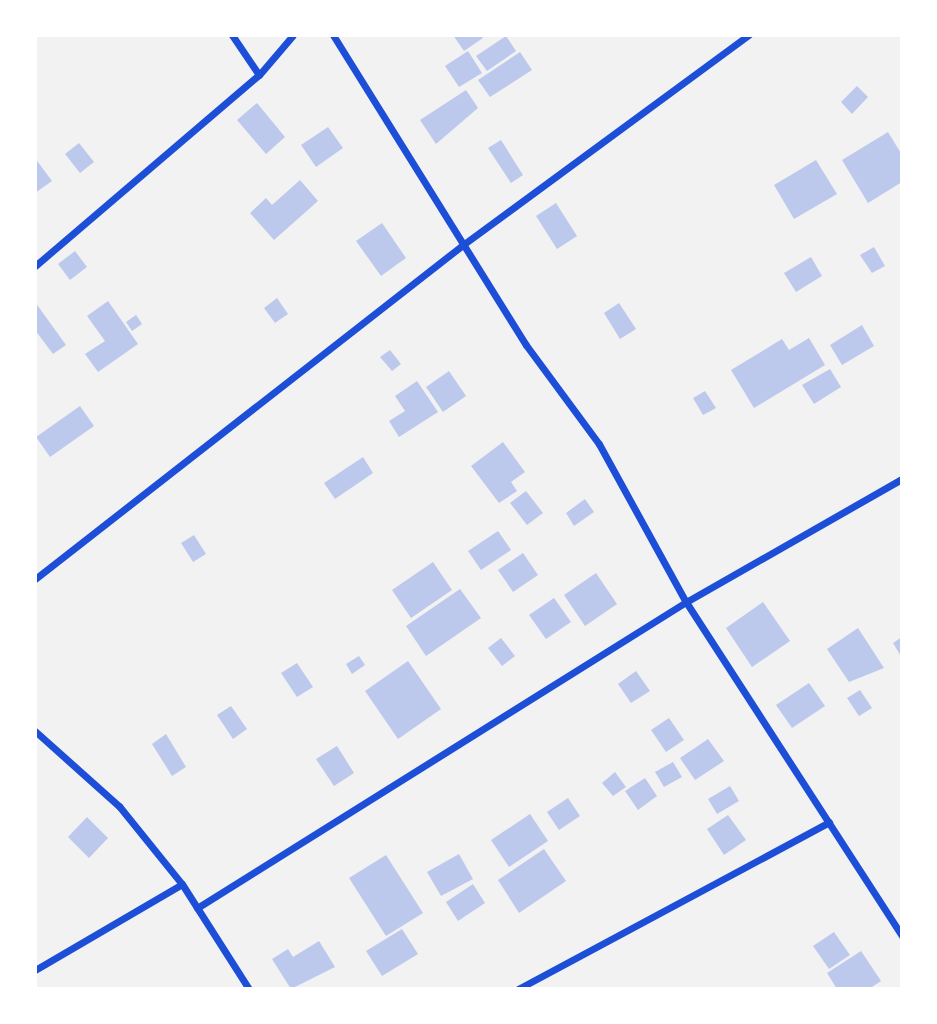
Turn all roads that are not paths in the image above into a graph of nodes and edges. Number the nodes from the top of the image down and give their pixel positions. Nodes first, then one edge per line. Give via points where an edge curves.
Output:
1 (232, 35) edge
2 (293, 35) edge
3 (333, 35) edge
4 (749, 35) edge
5 (259, 75) junction
6 (464, 244) junction
7 (35, 266) edge
8 (902, 479) edge
9 (35, 579) edge
10 (686, 602) junction
11 (35, 730) edge
12 (829, 822) junction
13 (182, 884) junction
14 (197, 908) junction
15 (902, 936) edge
16 (35, 970) edge
17 (248, 989) edge
18 (518, 989) edge

1 - 5 street
2 - 5 street
3 - 6 street
4 - 6 street
5 - 7 street
6 - 9 street
6 - 10 street via 526,345 599,444
8 - 10 street
10 - 12 street
10 - 14 street
11 - 13 street via 119,806
12 - 15 street
12 - 18 street
13 - 14 street
13 - 16 street
14 - 17 street

